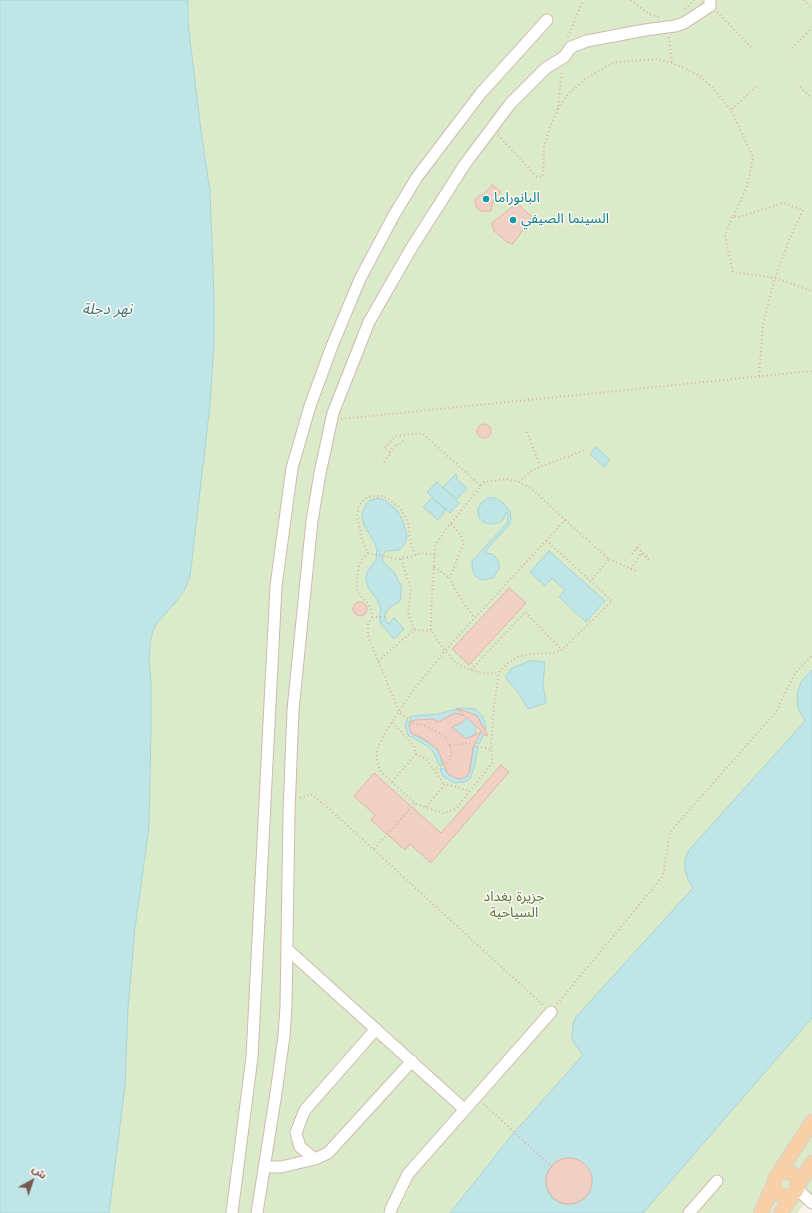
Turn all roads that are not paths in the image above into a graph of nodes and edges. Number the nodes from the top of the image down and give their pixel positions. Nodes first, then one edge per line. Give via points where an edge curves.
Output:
1 (710, 3) edge
2 (547, 20) dead end
3 (287, 949) junction
4 (551, 1012) road end
5 (376, 1029) junction
6 (412, 1061) junction
7 (464, 1109) junction
8 (812, 1122) edge
9 (315, 1159) junction
10 (812, 1163) edge
11 (264, 1167) junction
12 (717, 1180) dead end
13 (775, 1180) junction
14 (796, 1189) junction
15 (812, 1203) edge
16 (232, 1213) edge
17 (257, 1213) edge
18 (390, 1213) edge
19 (689, 1213) edge
20 (761, 1213) edge
21 (782, 1213) edge

1 - 3 street via 684,23 587,41 571,47 564,57 533,80 510,104 460,170 369,322 333,413 312,521 293,710
2 - 16 street via 481,93 417,177 394,215 360,279 332,346 310,406 292,468 276,586 252,1057
3 - 5 street
3 - 11 street via 284,1036
4 - 7 street
5 - 6 street
5 - 9 street via 305,1110 296,1133 300,1147
6 - 7 street
6 - 9 street via 328,1153
7 - 18 street via 408,1174
8 - 13 main road
9 - 11 street via 281,1167
10 - 14 main road
11 - 17 street
12 - 19 street
13 - 14 main road via 775,1190 781,1195 787,1196
13 - 14 main road via 783,1173 791,1174 796,1179
13 - 20 main road
14 - 15 street
14 - 21 main road

